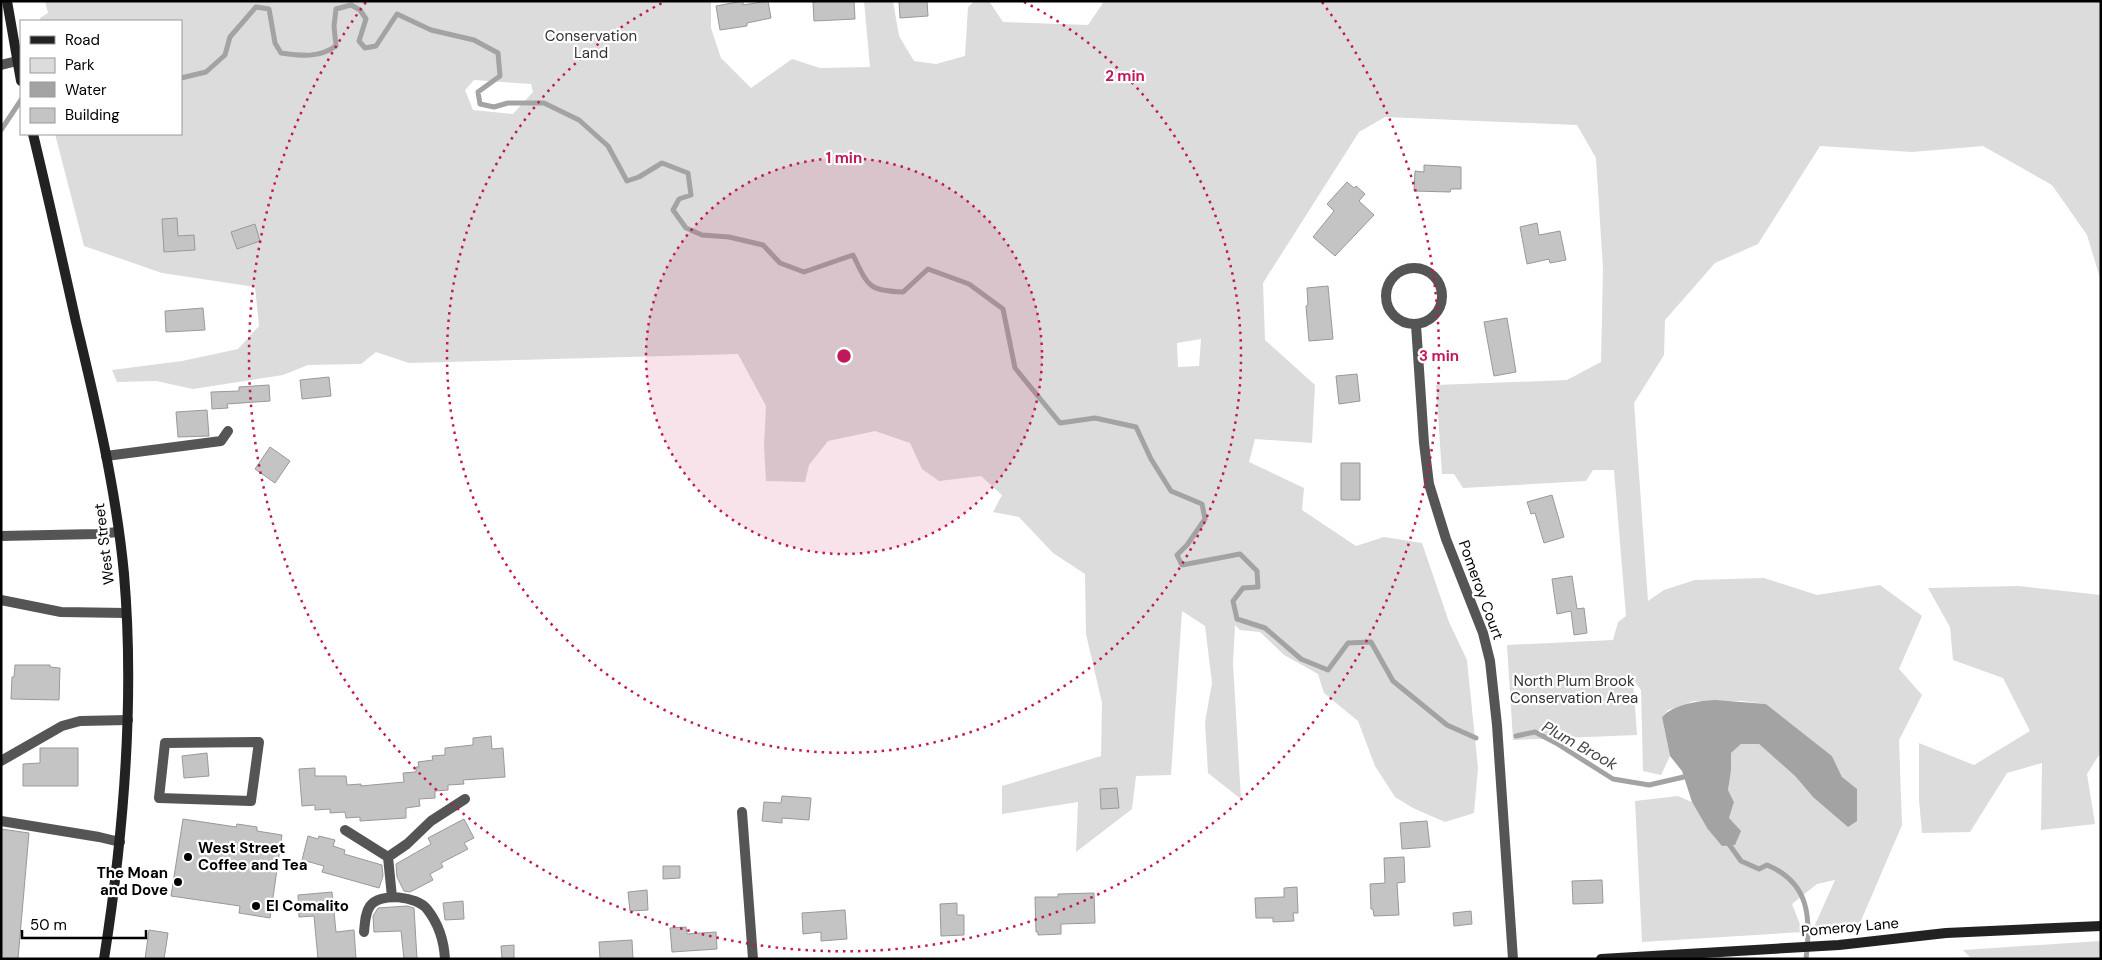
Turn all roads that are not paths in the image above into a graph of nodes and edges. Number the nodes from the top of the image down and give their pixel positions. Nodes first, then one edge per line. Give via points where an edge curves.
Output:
1 (7, 1) edge
2 (17, 61) junction
3 (1, 65) edge
4 (20, 76) edge
5 (33, 135) edge
6 (1416, 325) junction
7 (228, 431) dead end
8 (106, 456) junction
9 (118, 532) junction
10 (1, 536) edge
11 (1, 600) edge
12 (126, 612) junction
13 (128, 720) junction
14 (1, 761) edge
15 (160, 798) joint
16 (465, 799) dead end
17 (742, 812) dead end
18 (1, 821) edge
19 (345, 830) dead end
20 (120, 842) junction
21 (388, 857) junction
22 (392, 897) junction
23 (2101, 926) edge
24 (364, 932) dead end
25 (104, 959) edge
26 (445, 959) edge
27 (753, 959) edge
28 (1513, 959) edge
29 (1601, 959) edge

1 - 2 main road
2 - 3 street
2 - 4 main road
5 - 8 main road, West Street
6 - 6 street via 1435,316 1442,296 1434,276 1415,268 1394,276 1385,297 1395,318 1405,324
6 - 28 street, Pomeroy Court via 1429,484 1444,533 1483,633 1490,661
7 - 8 street via 221,441
8 - 9 main road, West Street
9 - 10 street
9 - 12 main road, West Street
11 - 12 street via 61,612
12 - 13 main road, West Street
13 - 14 street via 80,721 62,726
13 - 20 main road, West Street
15 - 15 street via 165,743 259,742 251,801
16 - 21 street via 431,821 408,844
17 - 27 street
18 - 20 street
19 - 21 street
20 - 25 main road, West Street
21 - 22 street
22 - 24 street via 371,904
22 - 26 street via 406,898 425,907 436,923 444,944
23 - 29 main road, Pomeroy Lane via 1946,933 1816,946

